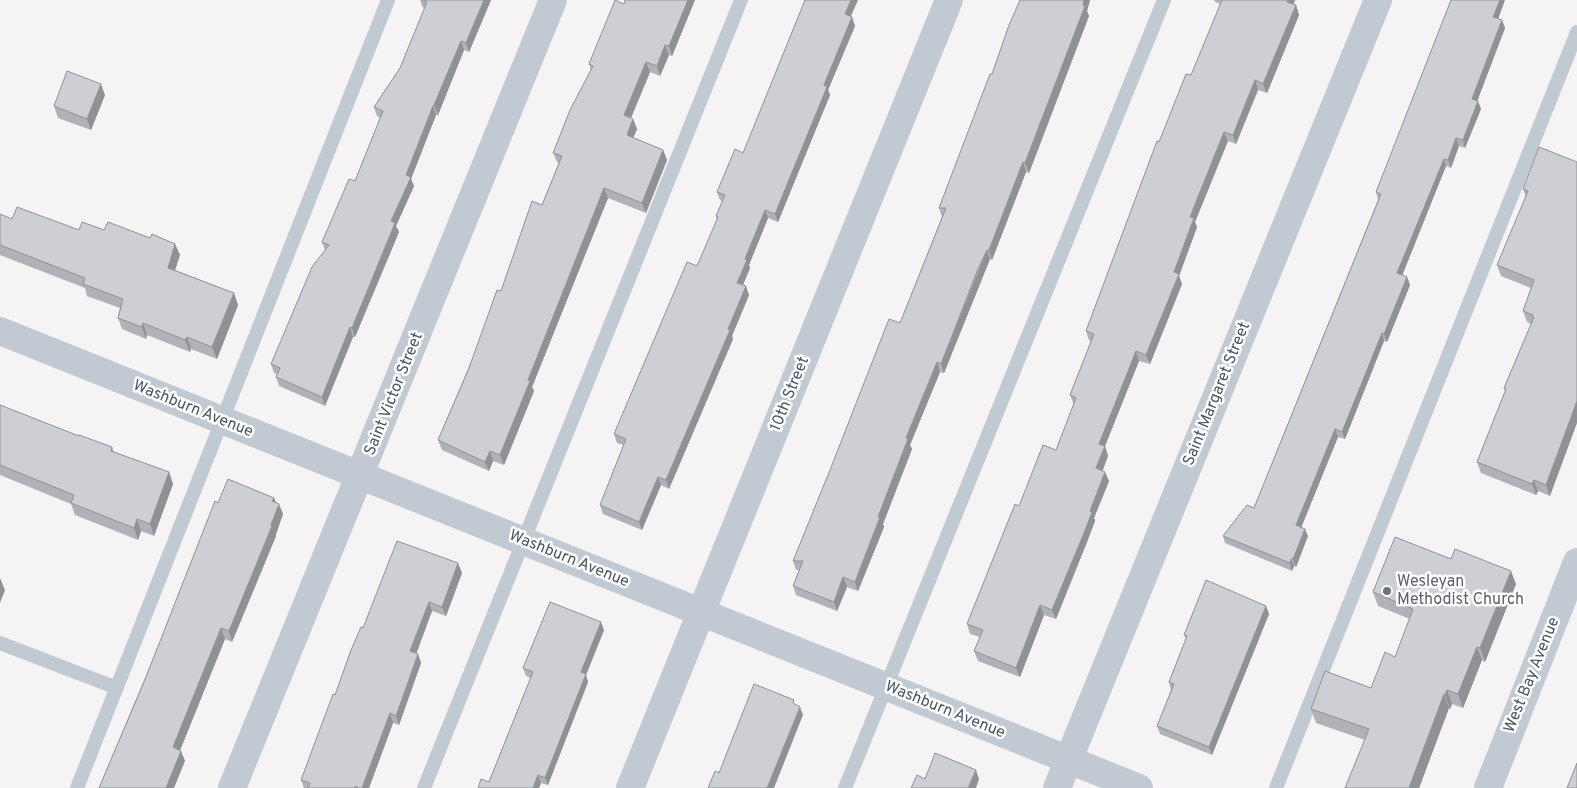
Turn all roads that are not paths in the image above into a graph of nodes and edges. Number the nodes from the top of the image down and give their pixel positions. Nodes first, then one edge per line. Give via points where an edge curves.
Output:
1 (388, 0) edge
2 (553, 0) edge
3 (741, 0) edge
4 (949, 0) edge
5 (1164, 0) edge
6 (1378, 0) edge
7 (1577, 32) edge
8 (0, 330) edge
9 (222, 420) junction
10 (361, 476) junction
11 (524, 541) junction
12 (1577, 562) edge
13 (701, 612) junction
14 (0, 644) edge
15 (886, 687) junction
16 (117, 688) junction
17 (1068, 760) junction
18 (77, 788) edge
19 (232, 788) edge
20 (424, 788) edge
21 (630, 788) edge
22 (845, 788) edge
23 (1057, 788) edge
24 (1139, 788) edge
25 (1276, 788) edge
26 (1488, 788) edge

1 - 9 lane
2 - 10 street, Saint Victor Street
3 - 11 lane
4 - 13 street, 10th Street
5 - 15 lane
6 - 17 street, Saint Margaret Street
7 - 25 lane
8 - 9 street, Washburn Avenue
9 - 10 street, Washburn Avenue
9 - 16 lane
10 - 11 street, Washburn Avenue
10 - 19 street, Saint Victor Street
11 - 13 street, Washburn Avenue
11 - 20 lane
12 - 26 street, West Bay Avenue
13 - 15 street, Washburn Avenue
13 - 21 street, 10th Street
14 - 16 lane
15 - 17 street, Washburn Avenue
15 - 22 lane
16 - 18 lane
17 - 23 street, Saint Margaret Street
17 - 24 street, Washburn Avenue

